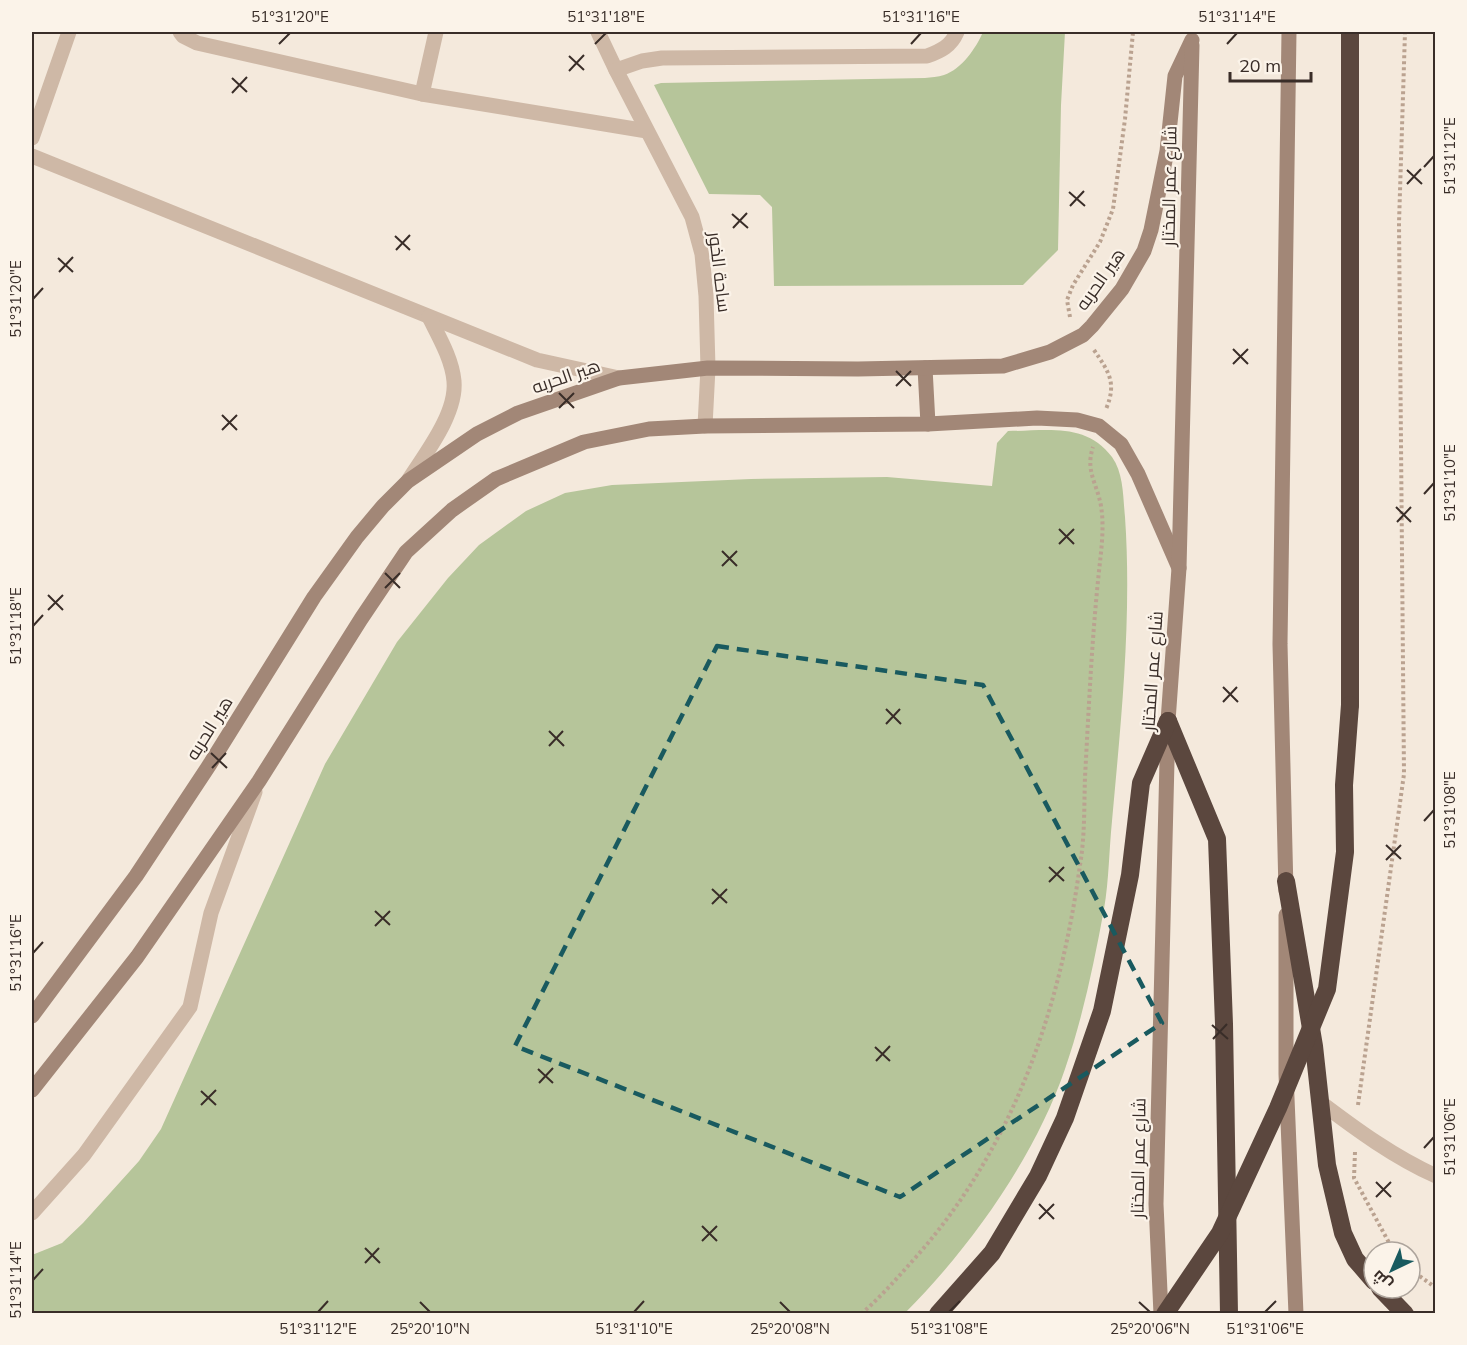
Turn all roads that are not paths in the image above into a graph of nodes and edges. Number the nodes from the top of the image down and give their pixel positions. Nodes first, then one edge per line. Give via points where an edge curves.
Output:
1 (69, 32) edge
2 (180, 32) edge
3 (436, 32) edge
4 (598, 32) edge
5 (957, 32) edge
6 (1289, 32) edge
7 (1350, 32) edge
8 (1192, 36) edge
9 (616, 70) junction
10 (422, 94) junction
11 (647, 131) junction
12 (32, 138) edge
13 (32, 156) edge
14 (429, 317) junction
15 (708, 368) junction
16 (925, 368) junction
17 (619, 378) junction
18 (928, 424) junction
19 (705, 426) junction
20 (408, 481) junction
21 (1179, 568) junction
22 (1168, 721) junction
23 (259, 781) junction
24 (1286, 881) junction
25 (32, 1016) edge
26 (32, 1090) edge
27 (1320, 1102) junction
28 (1436, 1176) edge
29 (32, 1213) edge
30 (1362, 1266) edge
31 (1392, 1300) edge
32 (938, 1314) edge
33 (1163, 1314) edge
34 (1229, 1314) edge
35 (1296, 1314) edge
36 (1405, 1314) edge

1 - 12 street
2 - 10 street via 197,44
3 - 10 street
4 - 9 street, ساحة الخور
5 - 9 street via 944,50 927,56 662,58
6 - 24 main road via 1280,644
7 - 33 highway, bridge via 1350,705 1344,785 1345,852 1327,989 1220,1233
8 - 16 main road, هير الحربه via 1175,76 1167,151 1150,230 1122,289 1083,335 1050,352 1004,366
8 - 21 main road, شارع عمر المختار
9 - 11 street, ساحة الخور
10 - 11 street
11 - 15 street, ساحة الخور via 692,217 702,254
13 - 14 street
14 - 17 street via 537,360
14 - 20 street via 442,342 454,384 441,427
15 - 16 main road, هير الحربه
15 - 17 main road, هير الحربه
15 - 19 street, ساحة الخور
16 - 18 main road
17 - 20 main road, هير الحربه via 518,413 477,434
18 - 19 main road
18 - 21 main road via 1037,418 1077,420 1100,426 1121,444 1138,474
19 - 23 main road via 649,429 584,442 496,478 452,510 406,552
20 - 25 main road, هير الحربه via 357,537 314,597 136,876
21 - 22 main road, شارع عمر المختار
22 - 32 highway via 1141,783 1130,875 1102,1011 1065,1118 1038,1176 992,1253
22 - 33 main road, شارع عمر المختار via 1156,1204
22 - 34 highway via 1216,839
23 - 26 main road via 137,957
23 - 29 street via 211,913 190,1007 84,1155
24 - 27 highway
24 - 35 main road via 1286,1074
27 - 28 street via 1356,1130
27 - 30 highway via 1328,1166 1343,1233
31 - 36 highway

